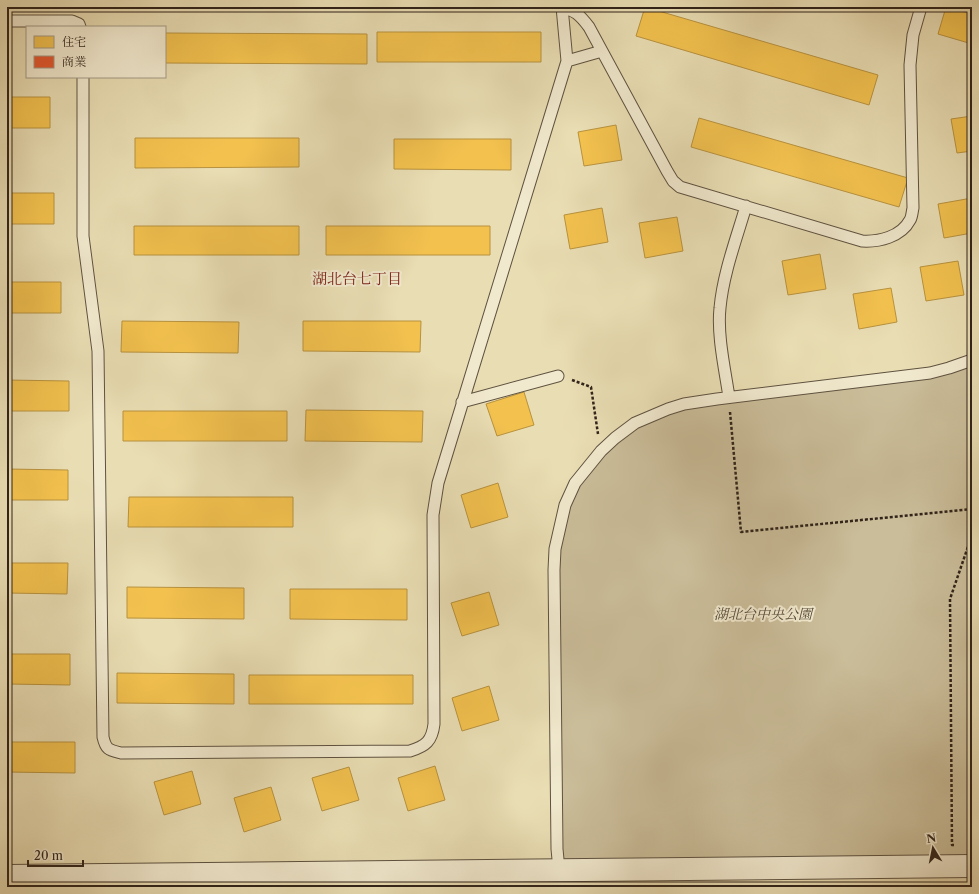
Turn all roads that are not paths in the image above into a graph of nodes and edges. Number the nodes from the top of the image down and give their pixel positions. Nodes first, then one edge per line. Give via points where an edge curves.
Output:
1 (561, 7) edge
2 (921, 7) edge
3 (7, 21) edge
4 (79, 26) edge
5 (602, 51) junction
6 (567, 62) junction
7 (83, 78) edge
8 (746, 206) junction
9 (972, 360) edge
10 (558, 376) road end
11 (729, 397) junction
12 (462, 402) junction
13 (972, 866) edge
14 (7, 876) edge
15 (559, 878) edge
16 (59, 881) edge

1 - 5 lane via 580,15
1 - 6 lane
2 - 8 lane via 913,35 910,65 913,208 911,219 905,228 888,238 874,242 862,241
3 - 4 lane via 72,21
5 - 6 lane
5 - 8 lane via 673,181 680,187
6 - 12 lane
7 - 12 lane via 83,236 98,351 105,746 121,753 410,752 428,742 433,735 434,724 433,516 438,483
8 - 11 lane via 722,288 720,310
9 - 11 lane via 930,373
10 - 12 lane
11 - 15 lane via 684,404 635,423 601,451 575,484 565,505 555,548 554,665
13 - 15 street
14 - 16 street
15 - 16 street

